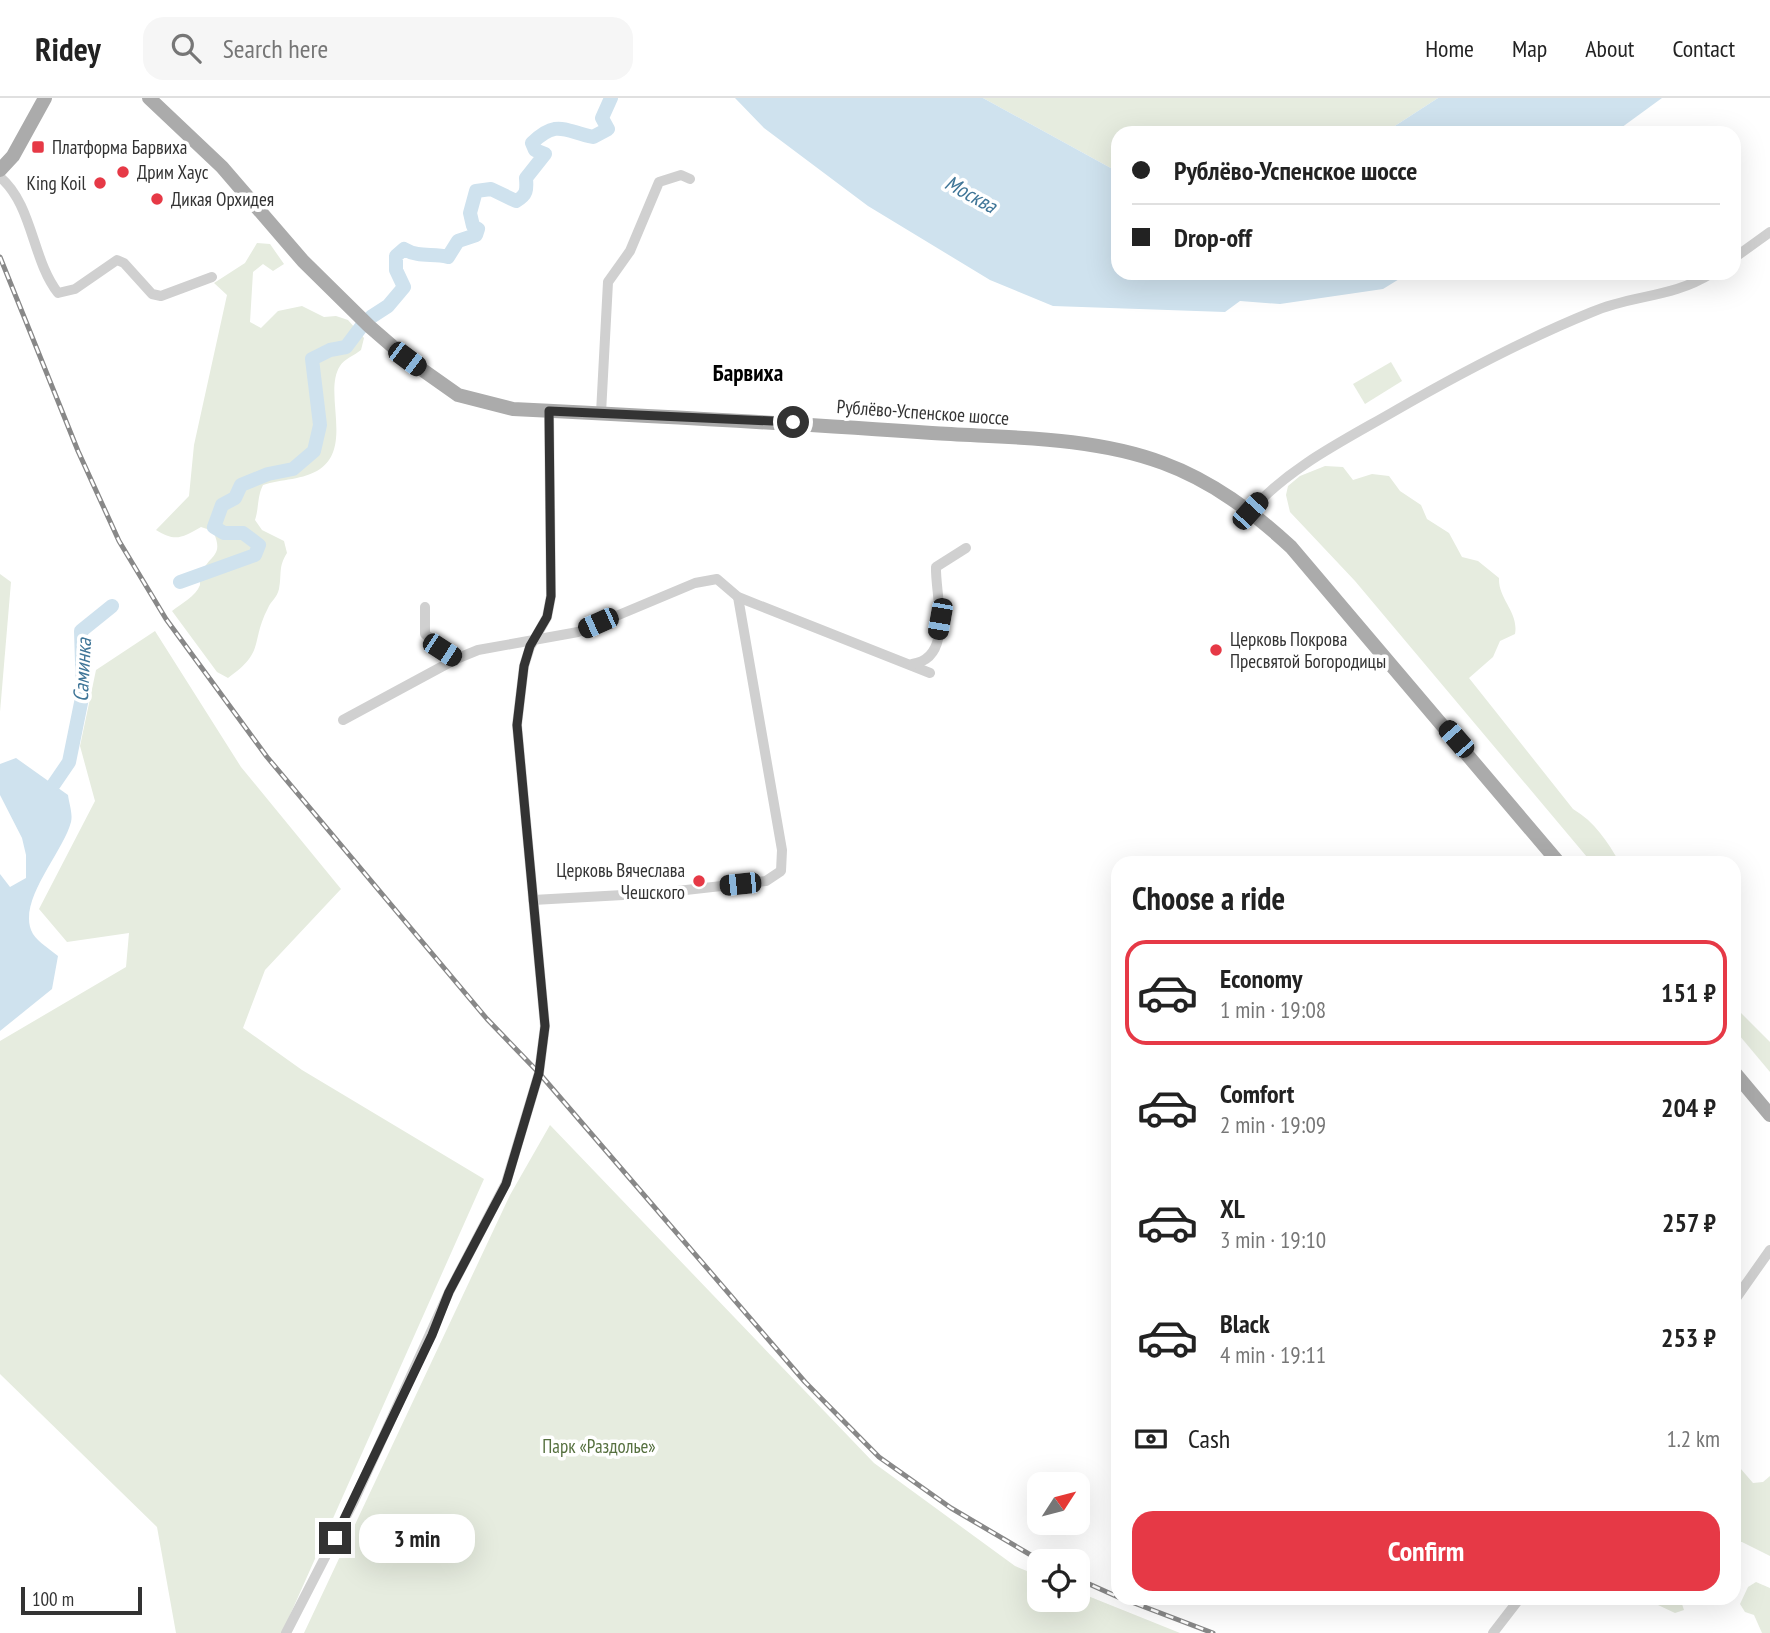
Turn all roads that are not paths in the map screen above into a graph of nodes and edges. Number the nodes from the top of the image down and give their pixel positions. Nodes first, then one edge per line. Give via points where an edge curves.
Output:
1 (45, 98) edge
2 (149, 98) edge
3 (0, 170) edge
4 (0, 177) edge
5 (691, 179) dead end
6 (1770, 232) edge
7 (1741, 253) edge
8 (212, 277) dead end
9 (1700, 280) edge
10 (549, 411) junction
11 (601, 413) junction
12 (1250, 511) junction
13 (966, 548) dead end
14 (738, 597) junction
15 (425, 607) dead end
16 (534, 641) junction
17 (456, 659) junction
18 (909, 664) junction
19 (930, 673) dead end
20 (343, 720) dead end
21 (1553, 856) edge
22 (533, 900) junction
23 (1741, 1080) edge
24 (1770, 1115) edge
25 (1770, 1250) edge
26 (1741, 1291) edge
27 (1515, 1605) edge
28 (286, 1633) edge
29 (1493, 1633) edge

1 - 3 main road via 13,156
2 - 10 main road, Рублёво-Успенское шоссе via 222,167 334,294 407,359 471,400
4 - 8 street via 24,214 58,293 75,289 117,260 152,295 161,296
5 - 11 street via 681,175 659,182 630,251 608,282
6 - 7 street
9 - 12 street via 1687,288 1595,310 1422,394 1302,465
10 - 11 main road, Рублёво-Успенское шоссе
10 - 16 street via 551,596 547,617
11 - 12 main road, Рублёво-Успенское шоссе via 793,422 1094,447 1184,471
12 - 21 main road, Рублёво-Успенское шоссе via 1331,590
13 - 18 street via 936,567 940,619 934,652 923,662
14 - 16 street via 717,579 695,583 578,632
14 - 18 street
14 - 22 street via 782,850 781,871 766,881
15 - 17 street via 425,634
16 - 17 street via 478,650
16 - 22 street via 524,666 517,725
17 - 20 street
18 - 19 street
22 - 28 street via 544,1046 506,1184 449,1292 354,1502
23 - 24 main road
25 - 26 street
27 - 29 street

